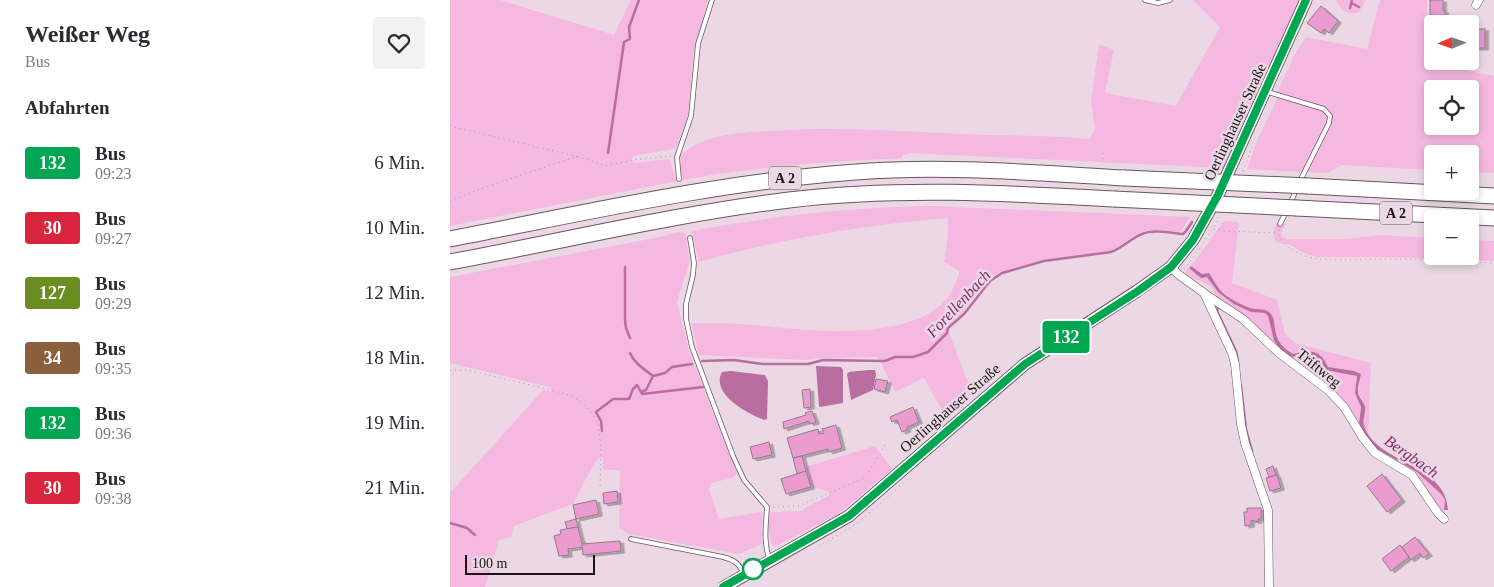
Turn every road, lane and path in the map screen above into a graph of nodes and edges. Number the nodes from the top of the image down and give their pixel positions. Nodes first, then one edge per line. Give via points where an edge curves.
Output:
1 (712, 0) edge
2 (1145, 0) edge
3 (1170, 0) edge
4 (1306, 0) edge
5 (1266, 91) junction
6 (450, 126) edge
7 (1103, 152) dead end
8 (580, 157) junction
9 (677, 157) junction
10 (1103, 160) dead end
11 (679, 179) dead end
12 (1494, 196) edge
13 (450, 201) edge
14 (1494, 218) edge
15 (1280, 224) joint
16 (1214, 228) dead end
17 (1278, 233) junction
18 (690, 238) dead end
19 (450, 239) edge
20 (450, 262) edge
21 (1494, 263) edge
22 (1171, 267) junction
23 (1204, 293) junction
24 (450, 370) edge
25 (885, 445) dead end
26 (600, 487) dead end
27 (767, 506) junction
28 (1444, 519) dead end
29 (631, 539) dead end
30 (770, 560) junction
31 (744, 574) junction
32 (724, 587) edge
33 (1268, 587) edge

1 - 9 lane via 698,44 691,116
2 - 3 lane via 1158,3
4 - 5 main road, Oerlinghauser Straße
5 - 15 lane via 1324,110 1330,116
5 - 22 main road, Oerlinghauser Straße via 1204,220
6 - 8 path
7 - 10 path
8 - 9 path via 605,166
8 - 13 path
9 - 11 lane
12 - 19 highway, A 2, bridge via 929,169 809,176 698,191
14 - 20 highway, A 2, bridge via 980,192 907,192 790,200 676,218
15 - 17 path
16 - 17 path
17 - 21 path via 1291,249 1317,259
18 - 27 lane via 694,263 686,312 692,347 744,480
22 - 23 street, Triftweg
22 - 30 main road, Oerlinghauser Straße via 1025,364 849,516
23 - 28 street, Triftweg via 1243,319 1279,353 1329,391 1344,407 1375,453 1412,475
23 - 33 street, Triftweg via 1232,352 1245,443 1268,510
24 - 26 path via 467,370 543,388 572,396 587,407 598,422
25 - 27 path via 864,478 799,506
27 - 30 lane via 766,552
29 - 31 lane via 728,558 740,565
30 - 31 main road, Oerlinghauser Straße
31 - 32 main road, Oerlinghauser Straße

